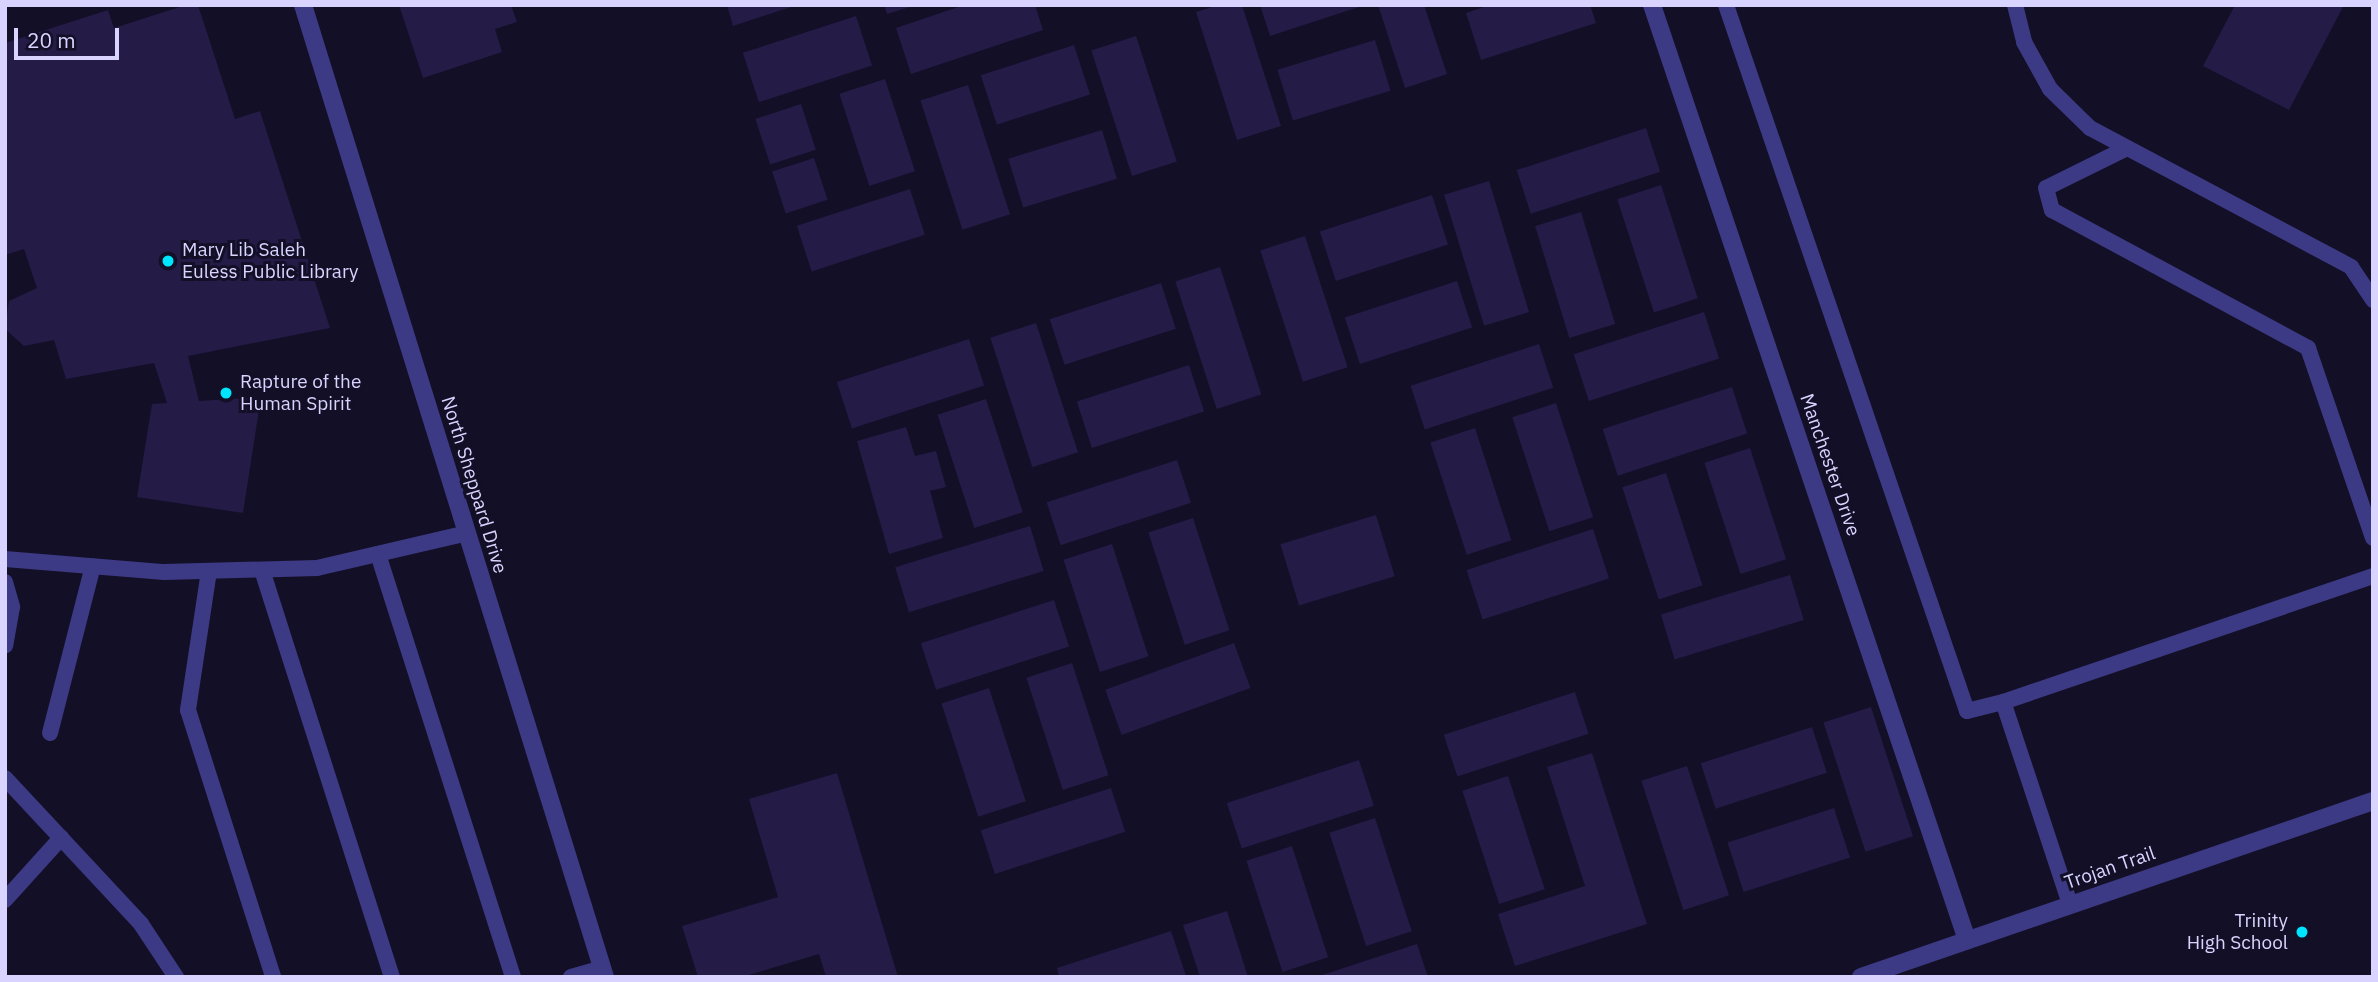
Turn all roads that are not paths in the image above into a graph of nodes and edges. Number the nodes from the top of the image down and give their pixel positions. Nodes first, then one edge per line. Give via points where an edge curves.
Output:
1 (303, 5) edge
2 (1651, 5) edge
3 (1726, 5) edge
4 (2015, 5) edge
5 (2127, 148) junction
6 (2373, 300) edge
7 (467, 533) junction
8 (2373, 538) edge
9 (378, 554) junction
10 (5, 559) edge
11 (93, 566) junction
12 (262, 570) junction
13 (209, 571) junction
14 (2373, 576) edge
15 (5, 582) edge
16 (5, 645) edge
17 (2003, 702) junction
18 (50, 733) dead end
19 (5, 778) edge
20 (2373, 800) edge
21 (61, 838) junction
22 (5, 900) edge
23 (2070, 904) junction
24 (1967, 940) junction
25 (604, 972) edge
26 (176, 977) edge
27 (273, 977) edge
28 (391, 977) edge
29 (513, 977) edge
30 (571, 977) edge
31 (1861, 977) edge

1 - 7 street, North Sheppard Drive
2 - 24 street, Manchester Drive
3 - 17 lane via 1967,711
4 - 5 lane via 2024,42 2050,89 2090,128
5 - 6 lane via 2351,267
5 - 8 lane via 2046,188 2052,210 2308,348
7 - 9 lane
7 - 25 street, North Sheppard Drive
9 - 12 lane via 317,568
9 - 29 lane
10 - 11 lane
11 - 13 lane
11 - 18 lane
12 - 13 lane
12 - 28 lane
13 - 27 lane via 189,718
14 - 17 lane
15 - 16 lane via 12,607
17 - 23 lane
19 - 21 lane
20 - 23 street, Trojan Trail
21 - 22 lane
21 - 26 lane via 141,924
23 - 24 street, Trojan Trail
24 - 31 street, Trojan Trail
25 - 30 lane

